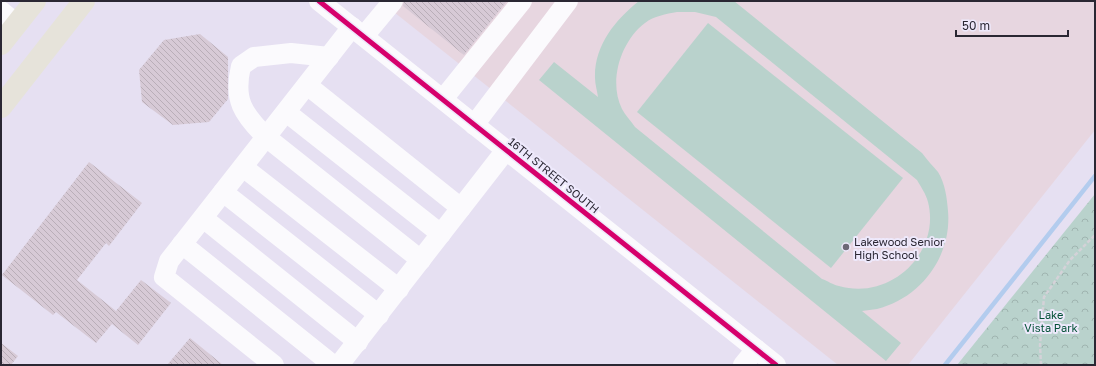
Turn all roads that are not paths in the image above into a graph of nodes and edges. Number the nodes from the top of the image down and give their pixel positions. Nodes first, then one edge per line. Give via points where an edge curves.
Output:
1 (35, 1) edge
2 (84, 1) edge
3 (319, 1) edge
4 (393, 1) edge
5 (522, 1) edge
6 (568, 1) edge
7 (9, 17) edge
8 (358, 32) junction
9 (1, 44) edge
10 (329, 57) junction
11 (307, 85) junction
12 (443, 99) junction
13 (1, 107) edge
14 (286, 112) junction
15 (474, 124) junction
16 (266, 137) junction
17 (506, 150) junction
18 (243, 167) junction
19 (223, 192) junction
20 (461, 208) junction
21 (203, 218) junction
22 (441, 234) junction
23 (182, 244) junction
24 (421, 260) junction
25 (399, 289) junction
26 (379, 314) junction
27 (358, 342) junction
28 (756, 349) junction
29 (274, 365) edge
30 (333, 365) edge
31 (339, 365) edge
32 (743, 365) edge
33 (776, 365) edge

1 - 7 main road
2 - 13 main road
3 - 8 street, 16TH STREET SOUTH
4 - 8 street
5 - 12 street
6 - 15 street
7 - 9 main road
8 - 10 street
8 - 12 street, 16TH STREET SOUTH
10 - 11 street
10 - 16 street via 291,53 254,57 241,66 237,82 239,103
11 - 14 street
11 - 20 street
12 - 15 street, 16TH STREET SOUTH
14 - 16 street
14 - 22 street
15 - 17 street, 16TH STREET SOUTH
16 - 18 street
16 - 24 street
17 - 20 street
17 - 28 street, 16TH STREET SOUTH
18 - 19 street
18 - 25 street
19 - 21 street
19 - 26 street
20 - 22 street
21 - 23 street
21 - 27 street
22 - 24 street
23 - 29 street via 169,261 164,277
23 - 30 street
24 - 25 street
25 - 26 street
26 - 27 street
27 - 31 street
28 - 32 street
28 - 33 street, 16TH STREET SOUTH

